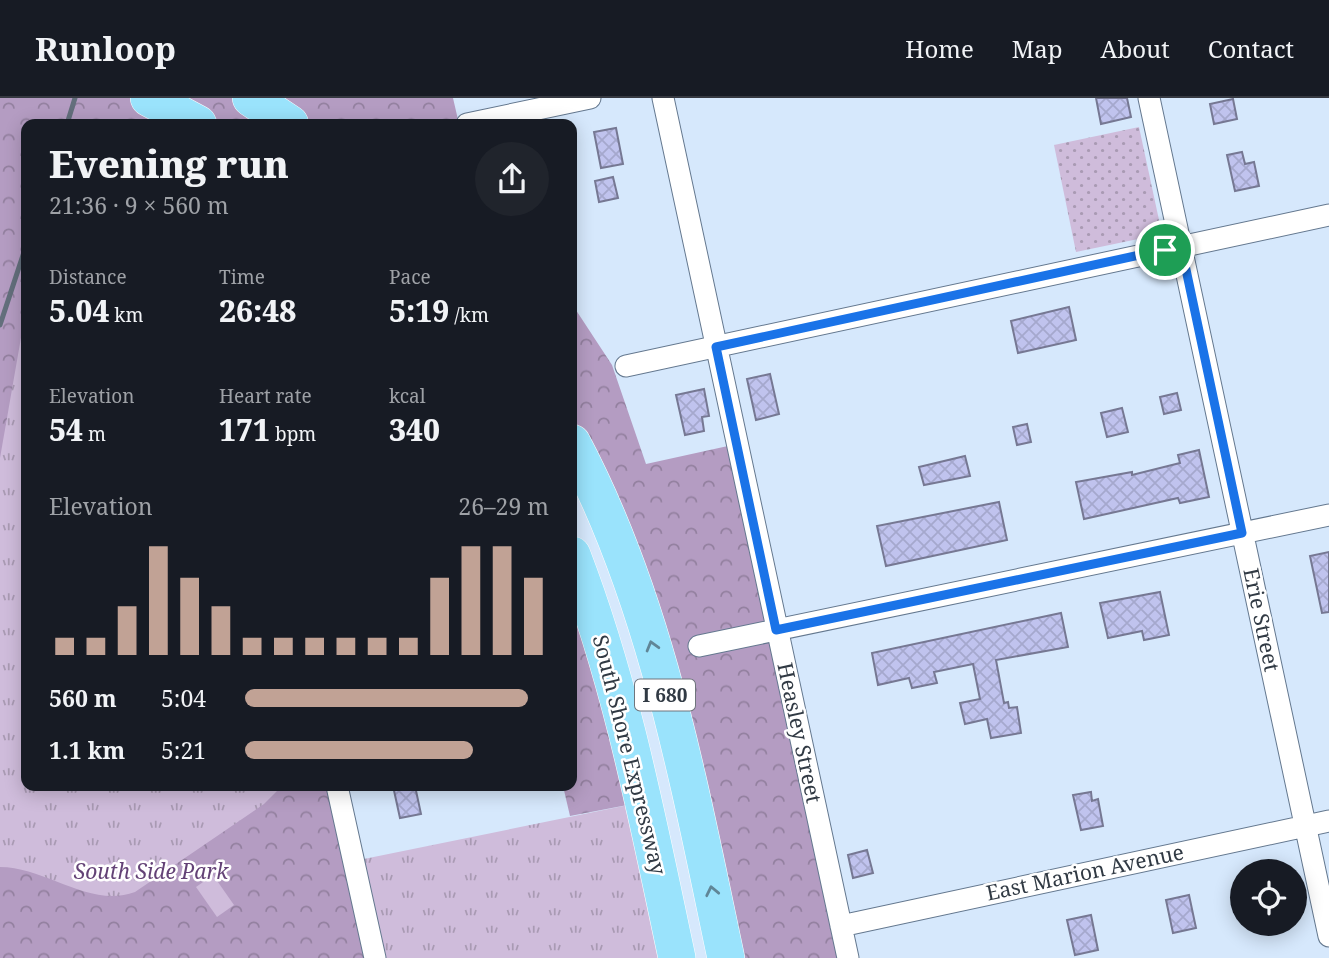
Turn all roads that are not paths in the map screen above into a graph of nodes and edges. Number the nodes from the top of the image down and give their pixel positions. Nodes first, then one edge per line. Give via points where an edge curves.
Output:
1 (149, 98) edge
2 (251, 98) edge
3 (590, 98) edge
4 (663, 98) edge
5 (1149, 98) edge
6 (189, 119) edge
7 (282, 119) edge
8 (491, 119) edge
9 (1329, 215) edge
10 (1181, 246) junction
11 (716, 347) junction
12 (626, 366) dead end
13 (577, 454) edge
14 (1329, 515) edge
15 (1242, 533) junction
16 (577, 569) edge
17 (776, 630) junction
18 (699, 646) dead end
19 (338, 791) edge
20 (1329, 821) edge
21 (1306, 826) junction
22 (841, 926) junction
23 (1329, 936) edge
24 (374, 958) edge
25 (677, 958) edge
26 (726, 958) edge
27 (848, 958) edge

1 - 6 highway
2 - 7 highway
3 - 8 street
4 - 11 street, Heasley Street
5 - 10 street, Erie Street
9 - 10 street
10 - 11 street
10 - 15 street, Erie Street
11 - 12 street
11 - 17 street, Heasley Street
26 -> 13 highway, I 680 via 647,627 616,540
14 - 15 street
15 - 17 street
15 - 21 street, Erie Street
16 - 25 highway, South Shore Expressway / I 680 via 629,740
17 - 18 street
17 - 22 street, Heasley Street
19 - 24 street
20 - 21 street, East Marion Avenue
21 - 22 street, East Marion Avenue
21 - 23 street, Erie Street
22 - 27 street, Heasley Street

